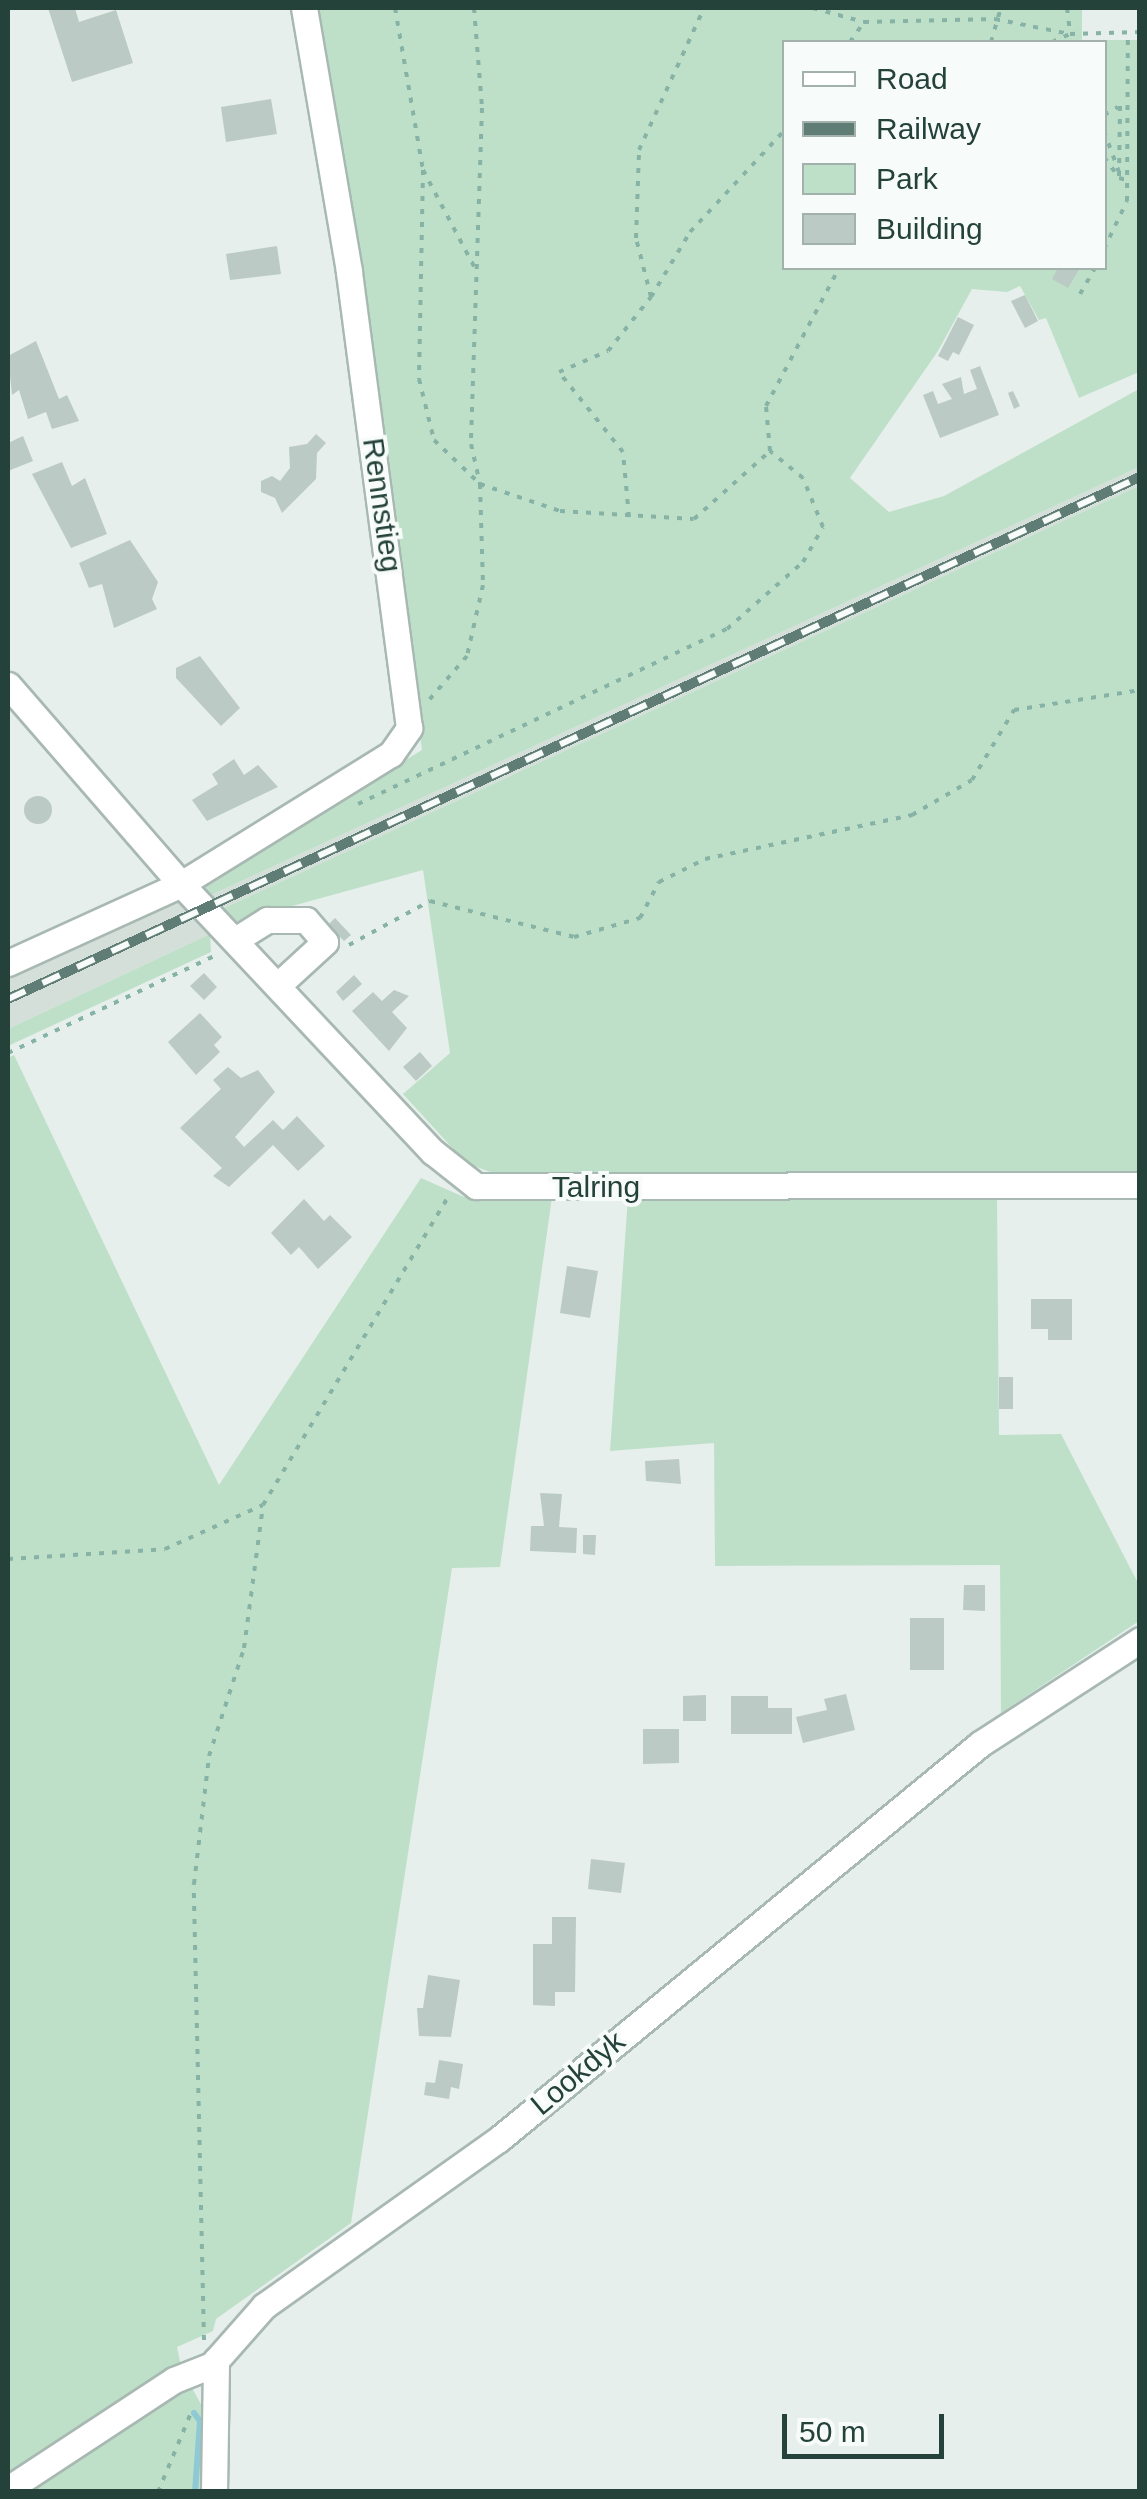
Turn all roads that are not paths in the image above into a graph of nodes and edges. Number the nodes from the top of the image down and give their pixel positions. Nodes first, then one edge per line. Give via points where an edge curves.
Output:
1 (304, 8) edge
2 (10, 692) edge
3 (181, 884) junction
4 (235, 940) junction
5 (8, 963) edge
6 (278, 986) junction
7 (1140, 1185) edge
8 (1140, 1640) edge
9 (216, 2360) junction
10 (8, 2489) edge
11 (214, 2492) edge

1 - 3 street, Rennstieg via 349,272 409,728 391,754
2 - 3 street
3 - 4 street
3 - 5 street
4 - 6 street
4 - 6 street via 287,916 306,920 325,942
6 - 7 street, Talring via 460,1177 499,1187
8 - 9 street, Lookdyk via 980,1744 499,2139 264,2306
9 - 10 street, Lookdyk
9 - 11 street

